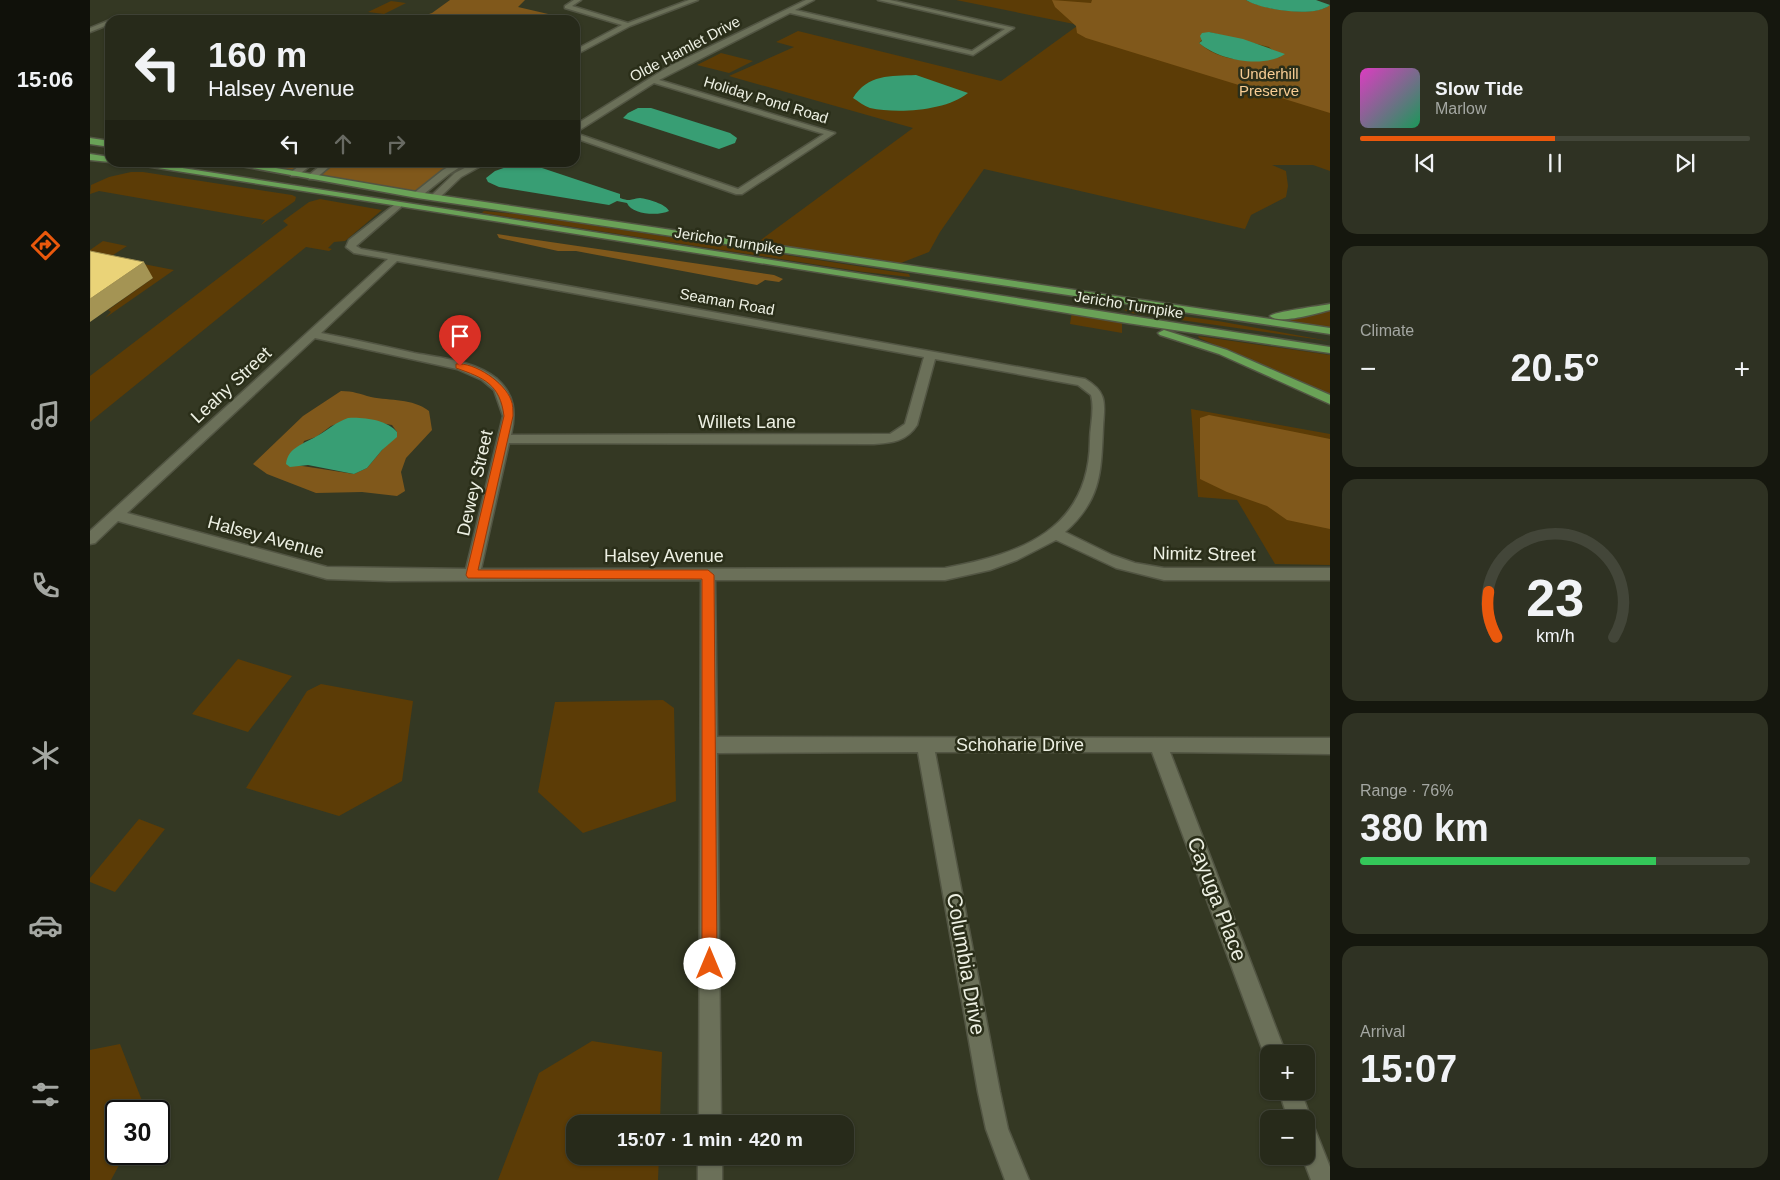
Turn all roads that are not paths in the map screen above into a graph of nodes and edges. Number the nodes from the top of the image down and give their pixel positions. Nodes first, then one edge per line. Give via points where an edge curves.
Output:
1 (578, 0) edge
2 (695, 0) edge
3 (811, 0) edge
4 (881, 0) edge
5 (789, 11) junction
6 (105, 21) edge
7 (105, 22) edge
8 (90, 25) edge
9 (628, 25) junction
10 (90, 30) edge
11 (580, 50) edge
12 (653, 80) junction
13 (580, 126) edge
14 (580, 137) edge
15 (90, 141) edge
16 (105, 143) edge
17 (90, 157) edge
18 (105, 159) edge
19 (156, 167) edge
20 (253, 167) edge
21 (304, 167) edge
22 (325, 167) edge
23 (455, 167) edge
24 (475, 167) edge
25 (294, 174) junction
26 (312, 177) junction
27 (417, 195) junction
28 (434, 197) junction
29 (398, 205) junction
30 (396, 257) junction
31 (1013, 283) junction
32 (1009, 300) junction
33 (1330, 306) edge
34 (1237, 316) junction
35 (1127, 320) junction
36 (1330, 331) edge
37 (312, 334) junction
38 (1330, 350) edge
39 (931, 354) junction
40 (1095, 392) joint
41 (1330, 400) edge
42 (504, 439) junction
43 (116, 515) junction
44 (1055, 533) junction
45 (90, 539) edge
46 (1330, 574) edge
47 (472, 575) junction
48 (708, 575) junction
49 (1158, 744) junction
50 (709, 745) junction
51 (925, 745) junction
52 (1330, 746) edge
53 (1272, 1045) edge
54 (710, 1115) edge
55 (1315, 1159) edge
56 (710, 1165) edge
57 (710, 1180) edge
58 (1017, 1180) edge
59 (1323, 1180) edge

1 - 9 street via 568,7
2 - 9 street
3 - 5 street, Olde Hamlet Drive
4 - 5 street via 1011,28 973,53
5 - 12 street, Olde Hamlet Drive
6 - 8 street
7 - 10 street
9 - 11 street
12 - 13 street, Olde Hamlet Drive
12 - 14 street, Holiday Pond Road via 831,133 740,192
15 - 16 main road
17 - 18 main road
19 - 29 main road, Jericho Turnpike
20 - 25 main road, Jericho Turnpike
21 - 25 street
22 - 26 street
23 - 27 street
24 - 28 street via 458,176
25 - 26 main road, Jericho Turnpike
26 - 27 main road, Jericho Turnpike
27 - 28 main road, Jericho Turnpike
28 - 31 main road, Jericho Turnpike
29 - 30 street, Seaman Road via 352,242 351,247
29 - 32 main road, Jericho Turnpike
30 - 37 street, Leahy Street
30 - 39 street, Seaman Road
31 - 32 main road
31 - 34 main road, Jericho Turnpike
32 - 35 main road, Jericho Turnpike
33 - 34 main road via 1293,315
34 - 36 main road, Jericho Turnpike
35 - 38 main road, Jericho Turnpike
35 - 41 main road via 1223,352
37 - 42 street, Dewey Street via 480,373 492,381 506,399 509,416
37 - 43 street, Leahy Street
39 - 40 street, Seaman Road via 1070,379 1089,386
39 - 42 street, Willets Lane via 911,425 908,432 898,438
40 - 44 street, Halsey Avenue via 1099,402 1094,478 1085,501
42 - 47 street, Dewey Street
43 - 45 street, Leahy Street
43 - 47 street, Halsey Avenue via 327,573
44 - 46 street, Nimitz Street via 1117,565 1140,571 1164,574
44 - 48 street, Halsey Avenue via 996,564 945,574
47 - 48 street, Halsey Avenue
48 - 50 street
49 - 51 street, Schoharie Drive
49 - 52 street, Schoharie Drive
49 - 53 street, Cayuga Place
50 - 51 street, Schoharie Drive
50 - 54 street
51 - 58 street, Columbia Drive via 989,1092 997,1128
55 - 59 street
56 - 57 street

